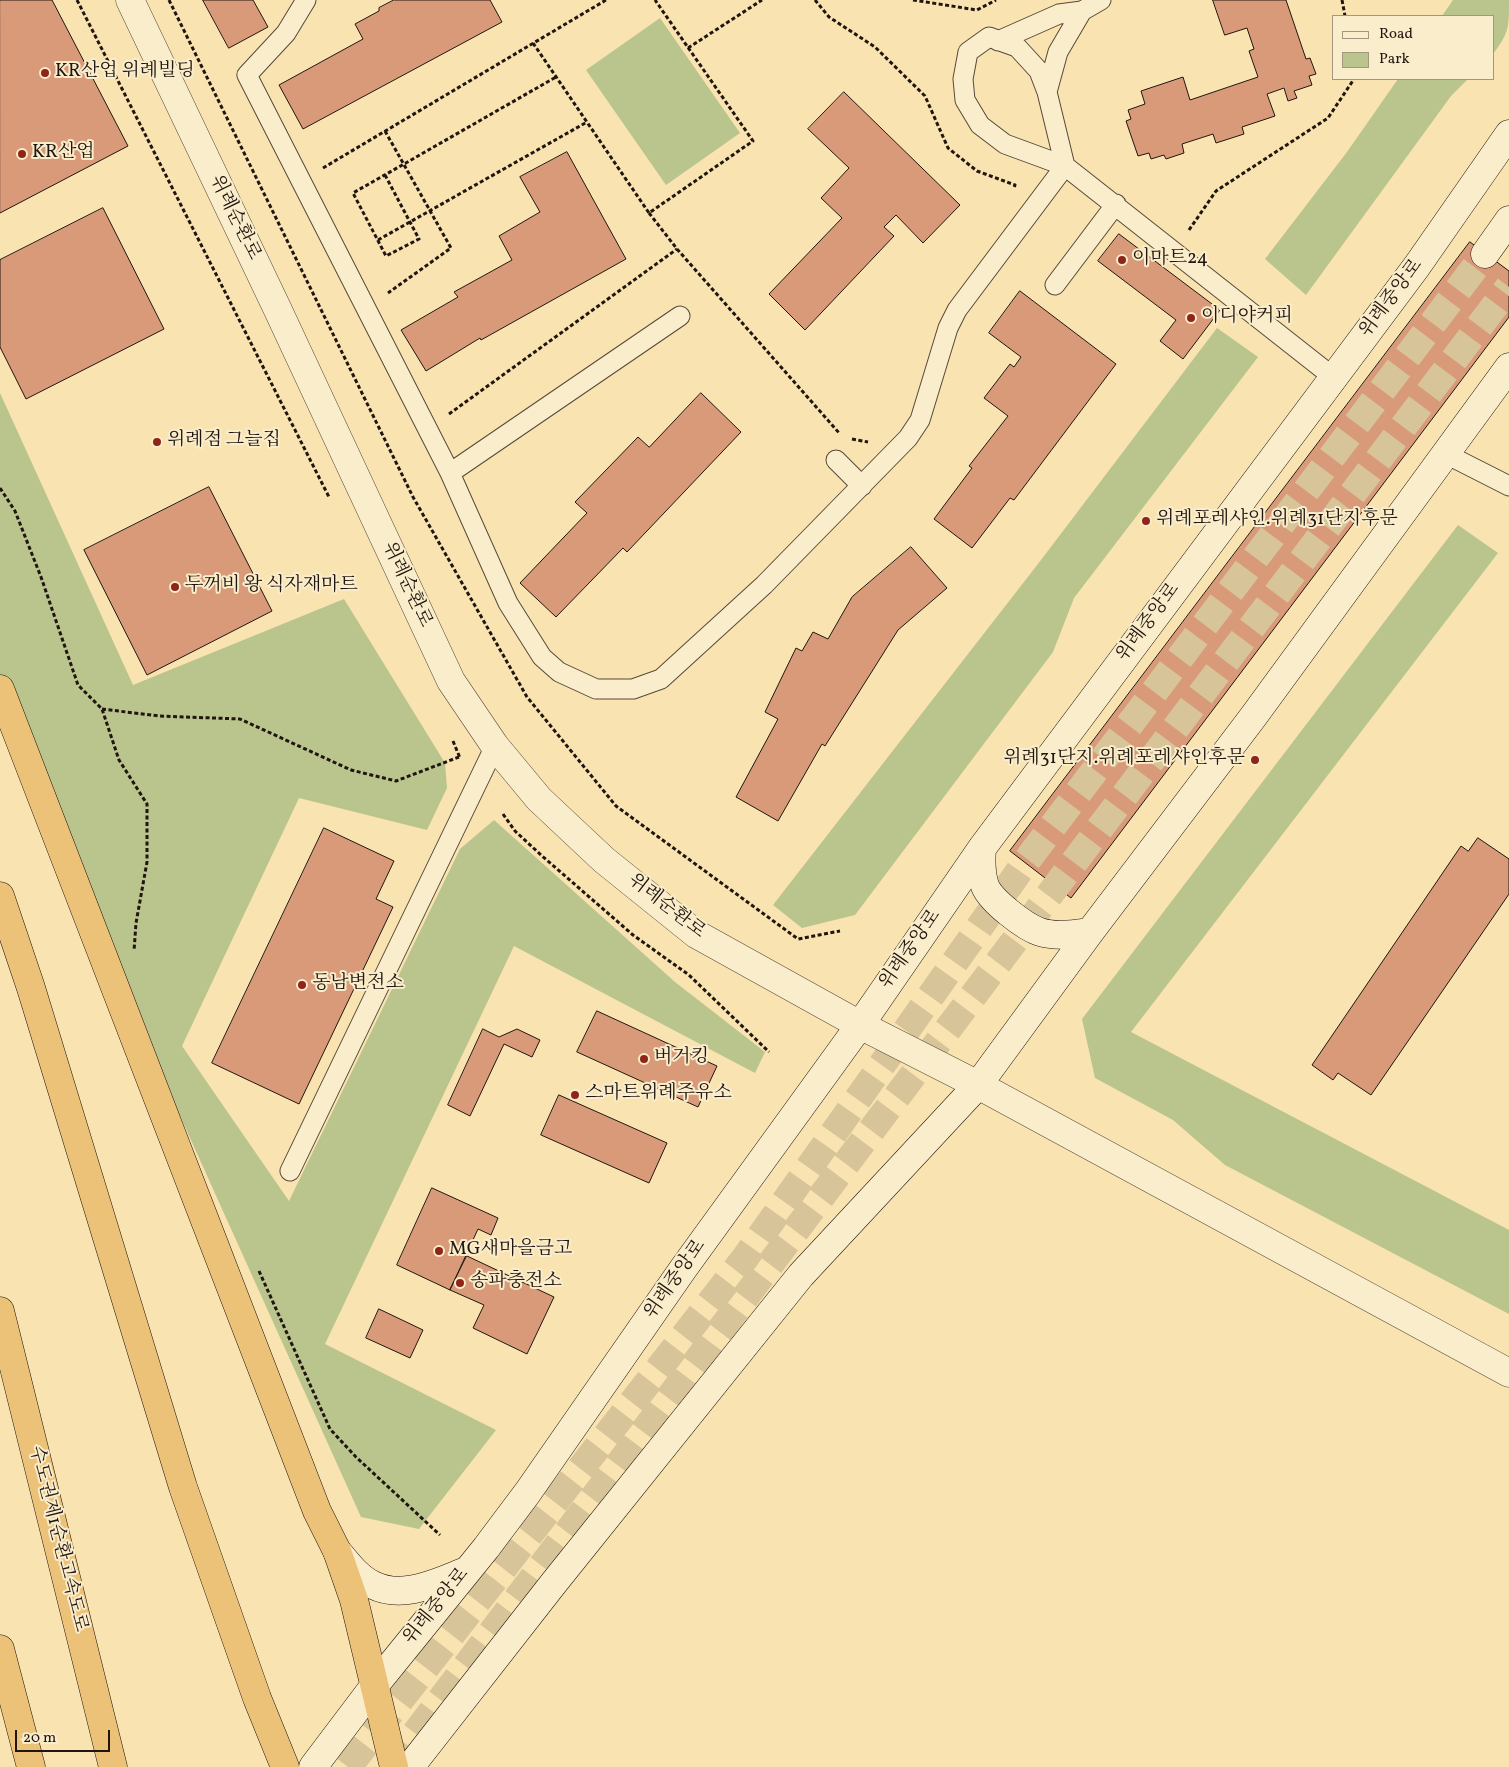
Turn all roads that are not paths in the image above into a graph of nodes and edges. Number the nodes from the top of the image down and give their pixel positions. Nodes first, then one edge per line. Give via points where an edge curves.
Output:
1 (130, 0) edge
2 (306, 0) edge
3 (1101, 0) edge
4 (1082, 11) junction
5 (998, 41) junction
6 (1047, 92) junction
7 (1509, 134) edge
8 (1064, 166) junction
9 (1116, 204) junction
10 (1509, 220) edge
11 (1485, 254) tunnel mouth
12 (1055, 285) dead end
13 (680, 316) dead end
14 (1509, 367) edge
15 (1333, 377) junction
16 (1446, 454) junction
17 (836, 460) dead end
18 (450, 473) junction
19 (862, 486) junction
20 (1509, 486) edge
21 (0, 689) edge
22 (496, 746) junction
23 (982, 848) junction
24 (0, 896) edge
25 (1090, 932) junction
26 (860, 1025) junction
27 (978, 1086) junction
28 (290, 1171) dead end
29 (0, 1311) edge
30 (1509, 1373) edge
31 (337, 1551) junction
32 (468, 1570) junction
33 (0, 1649) edge
34 (375, 1685) junction
35 (31, 1767) edge
36 (113, 1767) edge
37 (286, 1767) edge
38 (313, 1767) edge
39 (394, 1767) edge
40 (410, 1767) edge

1 - 22 main road, 위례순환로 via 451,681
2 - 18 lane via 286,34 247,75
3 - 4 lane
4 - 5 lane via 1059,14
4 - 6 lane via 1058,52
5 - 6 lane via 1016,47 1039,71
5 - 8 lane via 989,37 968,52 963,79 965,100 980,125 1006,144
6 - 8 lane
7 - 15 main road, 위례중앙로
8 - 9 lane
8 - 19 lane via 957,310 948,328 920,420 908,438
9 - 12 lane
9 - 15 lane
10 - 11 main road
13 - 18 lane
14 - 16 main road
15 - 23 main road, 위례중앙로
16 - 20 lane
16 - 25 main road
17 - 19 lane
18 - 19 lane via 508,603 542,657 559,672 596,689 633,689 661,679 764,585
21 - 31 highway via 317,1511
22 - 26 main road, 위례순환로 via 539,799 604,860 696,934
22 - 28 lane
23 - 25 main road via 981,865 986,887 1004,909 1040,932 1059,935
23 - 26 main road, 위례중앙로
24 - 37 highway via 183,1486 257,1698
25 - 27 main road
26 - 27 main road, 위례순환로
26 - 32 main road, 위례중앙로 via 528,1492
27 - 30 main road, 위례순환로
27 - 40 main road via 801,1275
29 - 36 highway, 수도권제1순환고속도로
31 - 32 main road via 354,1571 372,1585 388,1590 405,1591 426,1586
31 - 34 highway via 354,1600
32 - 34 main road, 위례중앙로
33 - 35 highway
34 - 38 main road, 위례중앙로
34 - 39 highway

